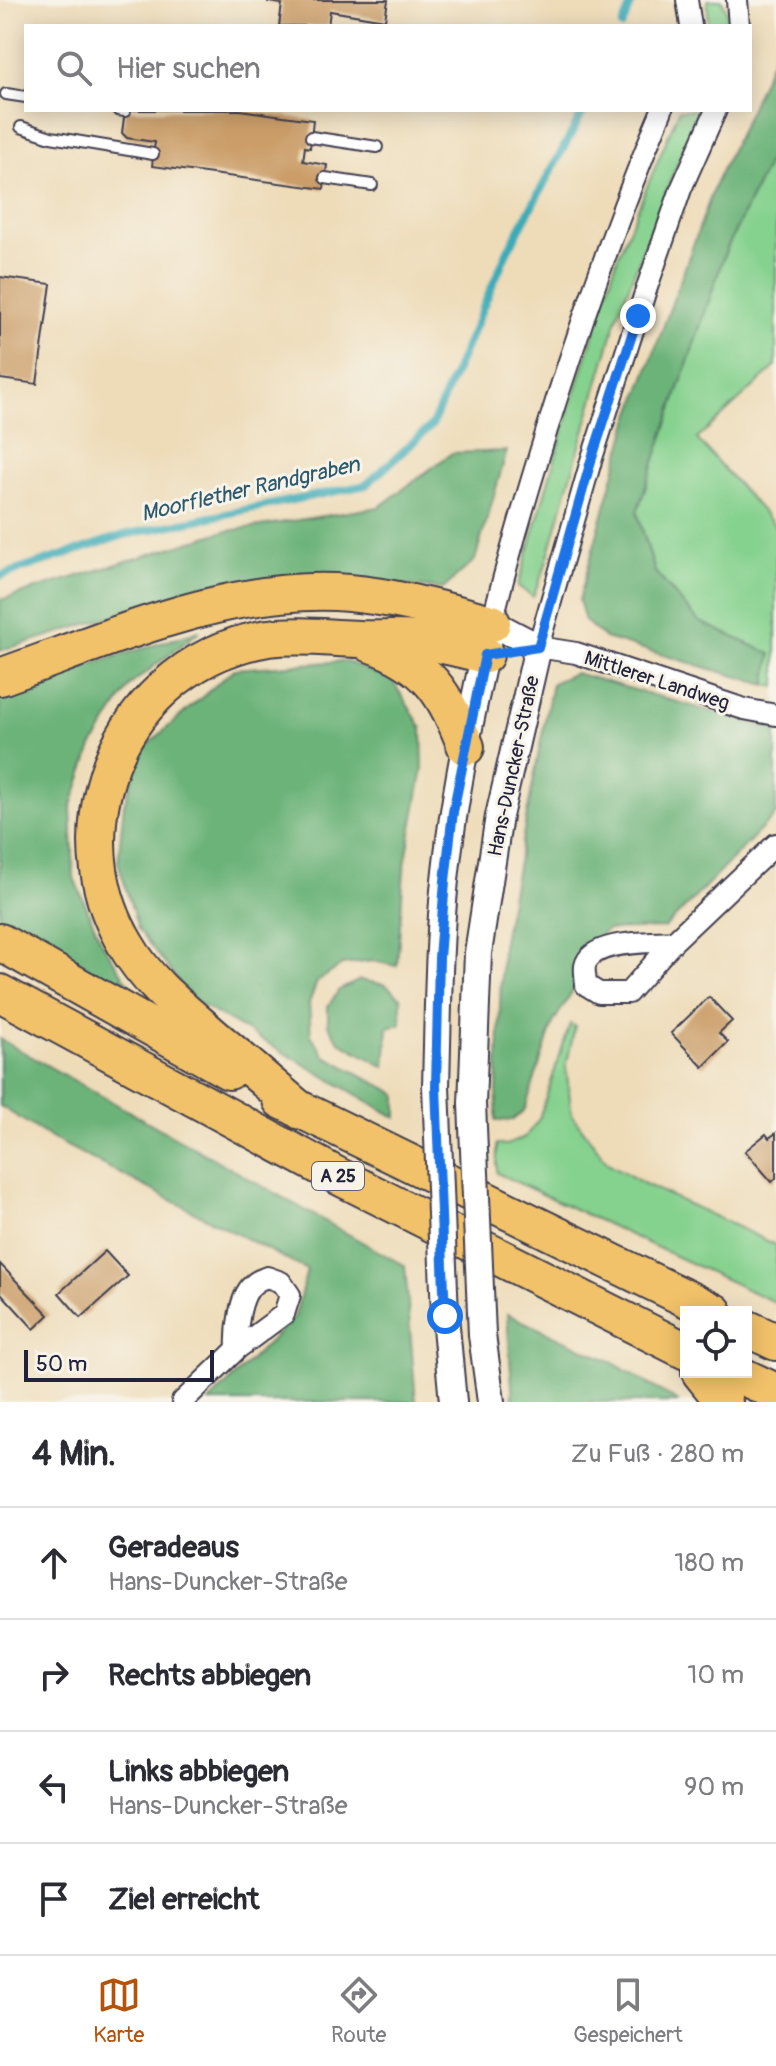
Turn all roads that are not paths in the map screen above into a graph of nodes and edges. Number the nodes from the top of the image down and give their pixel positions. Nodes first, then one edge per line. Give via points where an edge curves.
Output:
1 (687, 0) edge
2 (737, 0) edge
3 (691, 24) edge
4 (739, 24) edge
5 (6, 94) dead end
6 (24, 97) edge
7 (661, 112) edge
8 (715, 112) edge
9 (21, 127) dead end
10 (311, 137) dead end
11 (377, 147) dead end
12 (153, 154) dead end
13 (325, 178) dead end
14 (372, 185) dead end
15 (359, 639) junction
16 (489, 639) junction
17 (538, 647) junction
18 (0, 677) edge
19 (776, 715) edge
20 (466, 747) junction
21 (776, 844) edge
22 (674, 941) dead end
23 (0, 942) edge
24 (0, 993) edge
25 (301, 1111) junction
26 (702, 1306) edge
27 (752, 1331) edge
28 (776, 1342) edge
29 (237, 1349) dead end
30 (680, 1352) edge
31 (705, 1378) edge
32 (746, 1378) edge
33 (776, 1392) edge
34 (182, 1402) edge
35 (453, 1402) edge
36 (491, 1402) edge
37 (724, 1402) edge

1 - 3 street
2 - 4 street
5 - 6 lane
7 - 16 street via 586,308 514,537
8 - 17 street, Hans-Duncker-Straße via 645,293
9 - 12 lane
10 - 11 lane
13 - 14 lane
15 - 16 highway
15 - 20 highway via 400,656 427,675 449,707
15 - 25 highway via 269,638 226,649 184,671 151,699 130,727 113,758 100,803 98,867 107,906 126,946 176,1004
16 - 17 street
16 - 18 highway via 381,597 276,594 191,610
16 - 20 street
17 - 19 street, Mittlerer Landweg via 576,653
17 - 36 street, Hans-Duncker-Straße, bridge via 499,816 478,953 472,1104 482,1335
20 - 35 street, bridge via 445,881 436,1086
21 - 22 street
23 - 25 highway, A 25
24 - 30 highway, A 25
25 - 26 highway, A 25
27 - 28 highway
29 - 34 street
31 - 37 highway
32 - 33 highway

